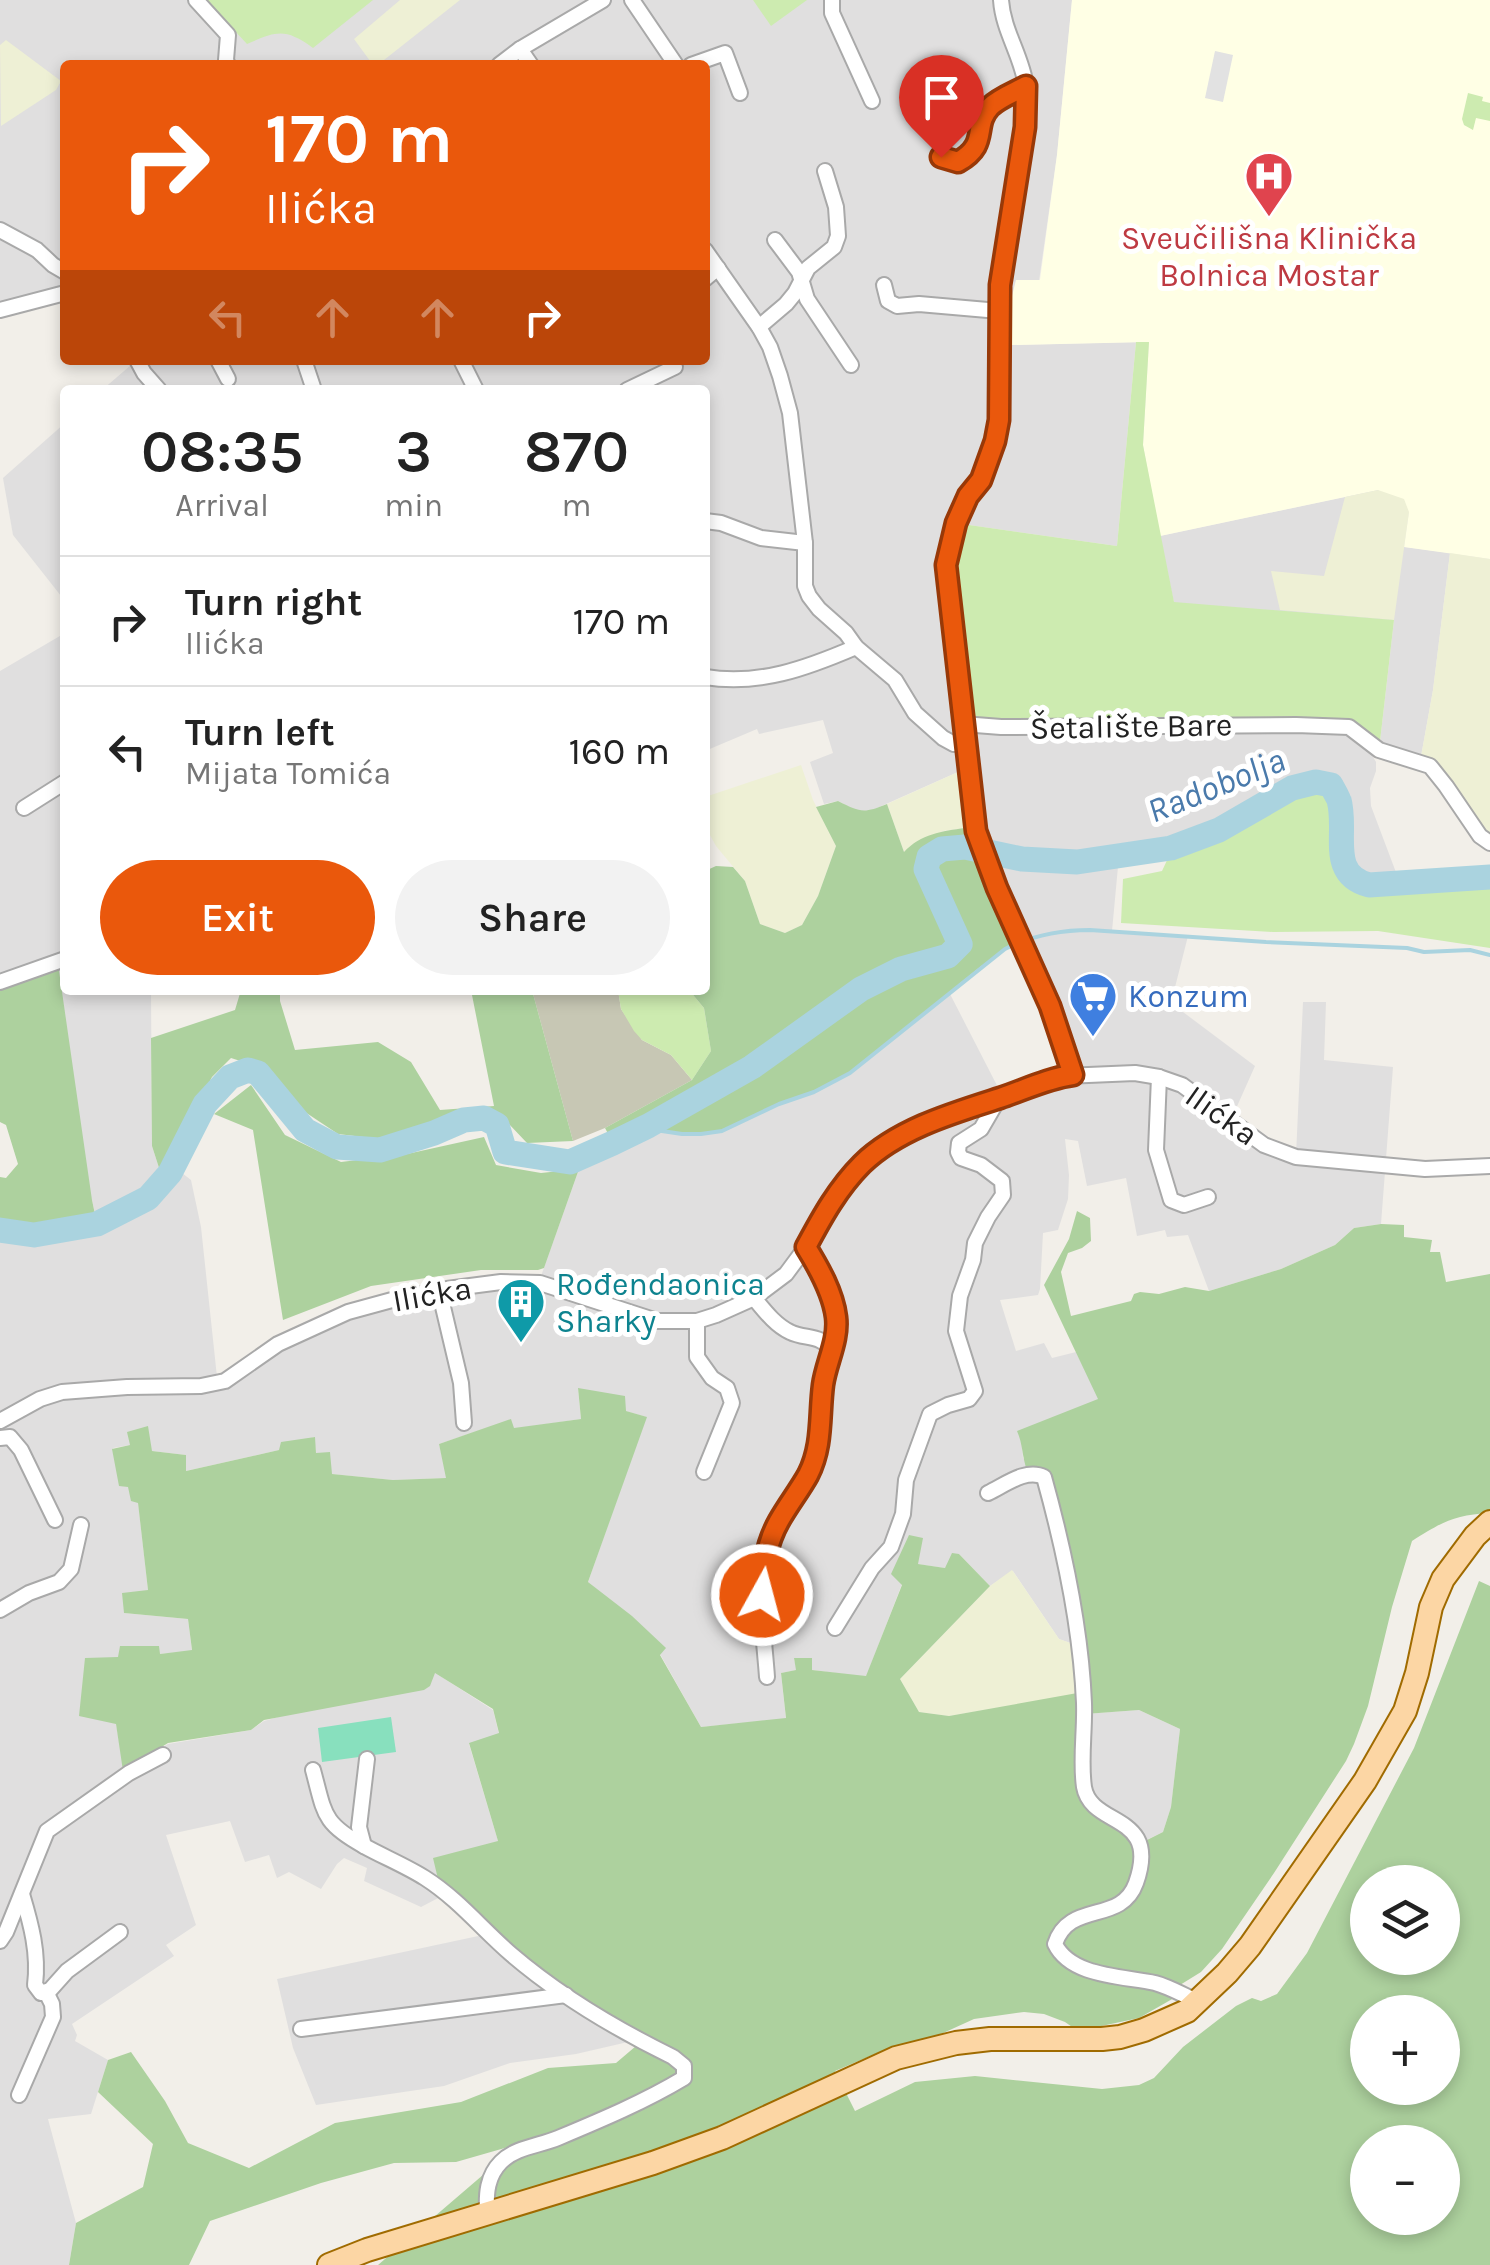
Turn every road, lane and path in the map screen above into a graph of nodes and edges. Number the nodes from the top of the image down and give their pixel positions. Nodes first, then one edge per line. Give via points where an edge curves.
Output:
1 (196, 0) edge
2 (603, 0) edge
3 (632, 0) edge
4 (832, 0) edge
5 (1001, 0) edge
6 (520, 49) junction
7 (226, 60) edge
8 (506, 60) edge
9 (527, 60) edge
10 (673, 60) edge
11 (705, 60) edge
12 (1026, 86) junction
13 (740, 93) dead end
14 (872, 101) dead end
15 (941, 157) dead end
16 (825, 171) dead end
17 (0, 230) edge
18 (775, 240) dead end
19 (710, 257) edge
20 (60, 268) edge
21 (718, 268) junction
22 (710, 275) edge
23 (802, 282) junction
24 (884, 285) dead end
25 (60, 294) edge
26 (0, 310) edge
27 (999, 311) junction
28 (759, 327) junction
29 (140, 365) edge
30 (220, 365) edge
31 (851, 365) dead end
32 (674, 367) dead end
33 (228, 380) dead end
34 (155, 385) edge
35 (637, 385) edge
36 (710, 522) edge
37 (805, 543) junction
38 (856, 647) junction
39 (710, 678) edge
40 (964, 724) junction
41 (965, 742) junction
42 (60, 785) edge
43 (24, 808) dead end
44 (1490, 844) edge
45 (60, 961) edge
46 (0, 982) edge
47 (1073, 1075) junction
48 (1159, 1077) junction
49 (999, 1098) junction
50 (1490, 1166) edge
51 (1208, 1197) dead end
52 (806, 1247) junction
53 (439, 1290) junction
54 (754, 1298) junction
55 (698, 1321) junction
56 (832, 1352) junction
57 (0, 1421) edge
58 (464, 1423) dead end
59 (0, 1438) edge
60 (704, 1472) dead end
61 (988, 1493) dead end
62 (55, 1520) dead end
63 (1490, 1522) edge
64 (81, 1525) dead end
65 (0, 1610) edge
66 (835, 1628) dead end
67 (767, 1676) dead end
68 (163, 1755) dead end
69 (368, 1759) dead end
70 (313, 1770) dead end
71 (364, 1846) junction
72 (22, 1893) junction
73 (120, 1932) dead end
74 (0, 1941) edge
75 (46, 1992) junction
76 (566, 1995) junction
77 (1198, 2002) junction
78 (301, 2029) dead end
79 (19, 2095) dead end
80 (487, 2212) junction
81 (329, 2265) edge

1 - 7 street via 228,35
2 - 6 street
3 - 10 street
4 - 14 street
5 - 12 street
6 - 8 street
6 - 9 street
11 - 13 street via 724,53
12 - 15 street via 990,107 970,155 958,162
12 - 27 street
16 - 23 street via 838,236
17 - 20 street
18 - 23 street
19 - 21 street
21 - 22 street
21 - 28 street
23 - 28 street
23 - 31 street
24 - 27 street via 888,301 897,306
25 - 26 street
27 - 40 street via 995,441 956,523 946,565
28 - 37 street via 790,413
29 - 34 street
30 - 33 street
32 - 35 street
36 - 37 street
37 - 38 street via 809,596
38 - 39 street via 760,678
38 - 41 street via 895,680 914,713 943,738
40 - 41 street
40 - 44 street, Šetalište Bare via 1349,727 1378,750 1430,766
41 - 47 street via 976,831
42 - 43 street
45 - 46 street
47 - 48 street, Ilićka
47 - 49 street, Ilićka
48 - 50 street, Ilićka via 1182,1085 1264,1145 1296,1157 1426,1169
48 - 51 street via 1156,1150 1170,1200 1184,1205
49 - 52 street, Ilićka via 899,1138 864,1162
49 - 66 street via 981,1130 959,1143 958,1152 1002,1181 1003,1195 975,1244 960,1296 956,1332 974,1391 930,1414 891,1547
52 - 54 street, Ilićka via 786,1274
52 - 56 street via 837,1319
53 - 55 street, Ilićka via 540,1282 657,1321
53 - 57 street, Ilićka via 348,1312 278,1344 224,1381 62,1392
53 - 58 street
54 - 55 street, Ilićka
54 - 56 street via 778,1326 818,1337
55 - 60 street via 697,1357 732,1402
56 - 67 street via 820,1442 768,1545 762,1575
59 - 62 street via 10,1437 21,1450
61 - 77 street via 1026,1475 1044,1478 1079,1646 1084,1785 1088,1800 1133,1832 1142,1852 1127,1898 1060,1931 1061,1957
63 - 77 main road via 1443,1579 1430,1606 1406,1711 1366,1781 1250,1946
64 - 65 street via 71,1569 59,1582
68 - 72 street via 47,1831
69 - 71 street via 359,1827
70 - 71 street via 330,1824
71 - 76 street via 454,1899
72 - 74 street
72 - 75 street via 38,1965 35,1985
73 - 75 street
75 - 79 street via 53,2017
76 - 78 street
76 - 80 street via 673,2057 684,2066 684,2078 519,2150 500,2163 486,2190
77 - 80 main road via 1120,2037 956,2042 896,2058 722,2138
80 - 81 main road

